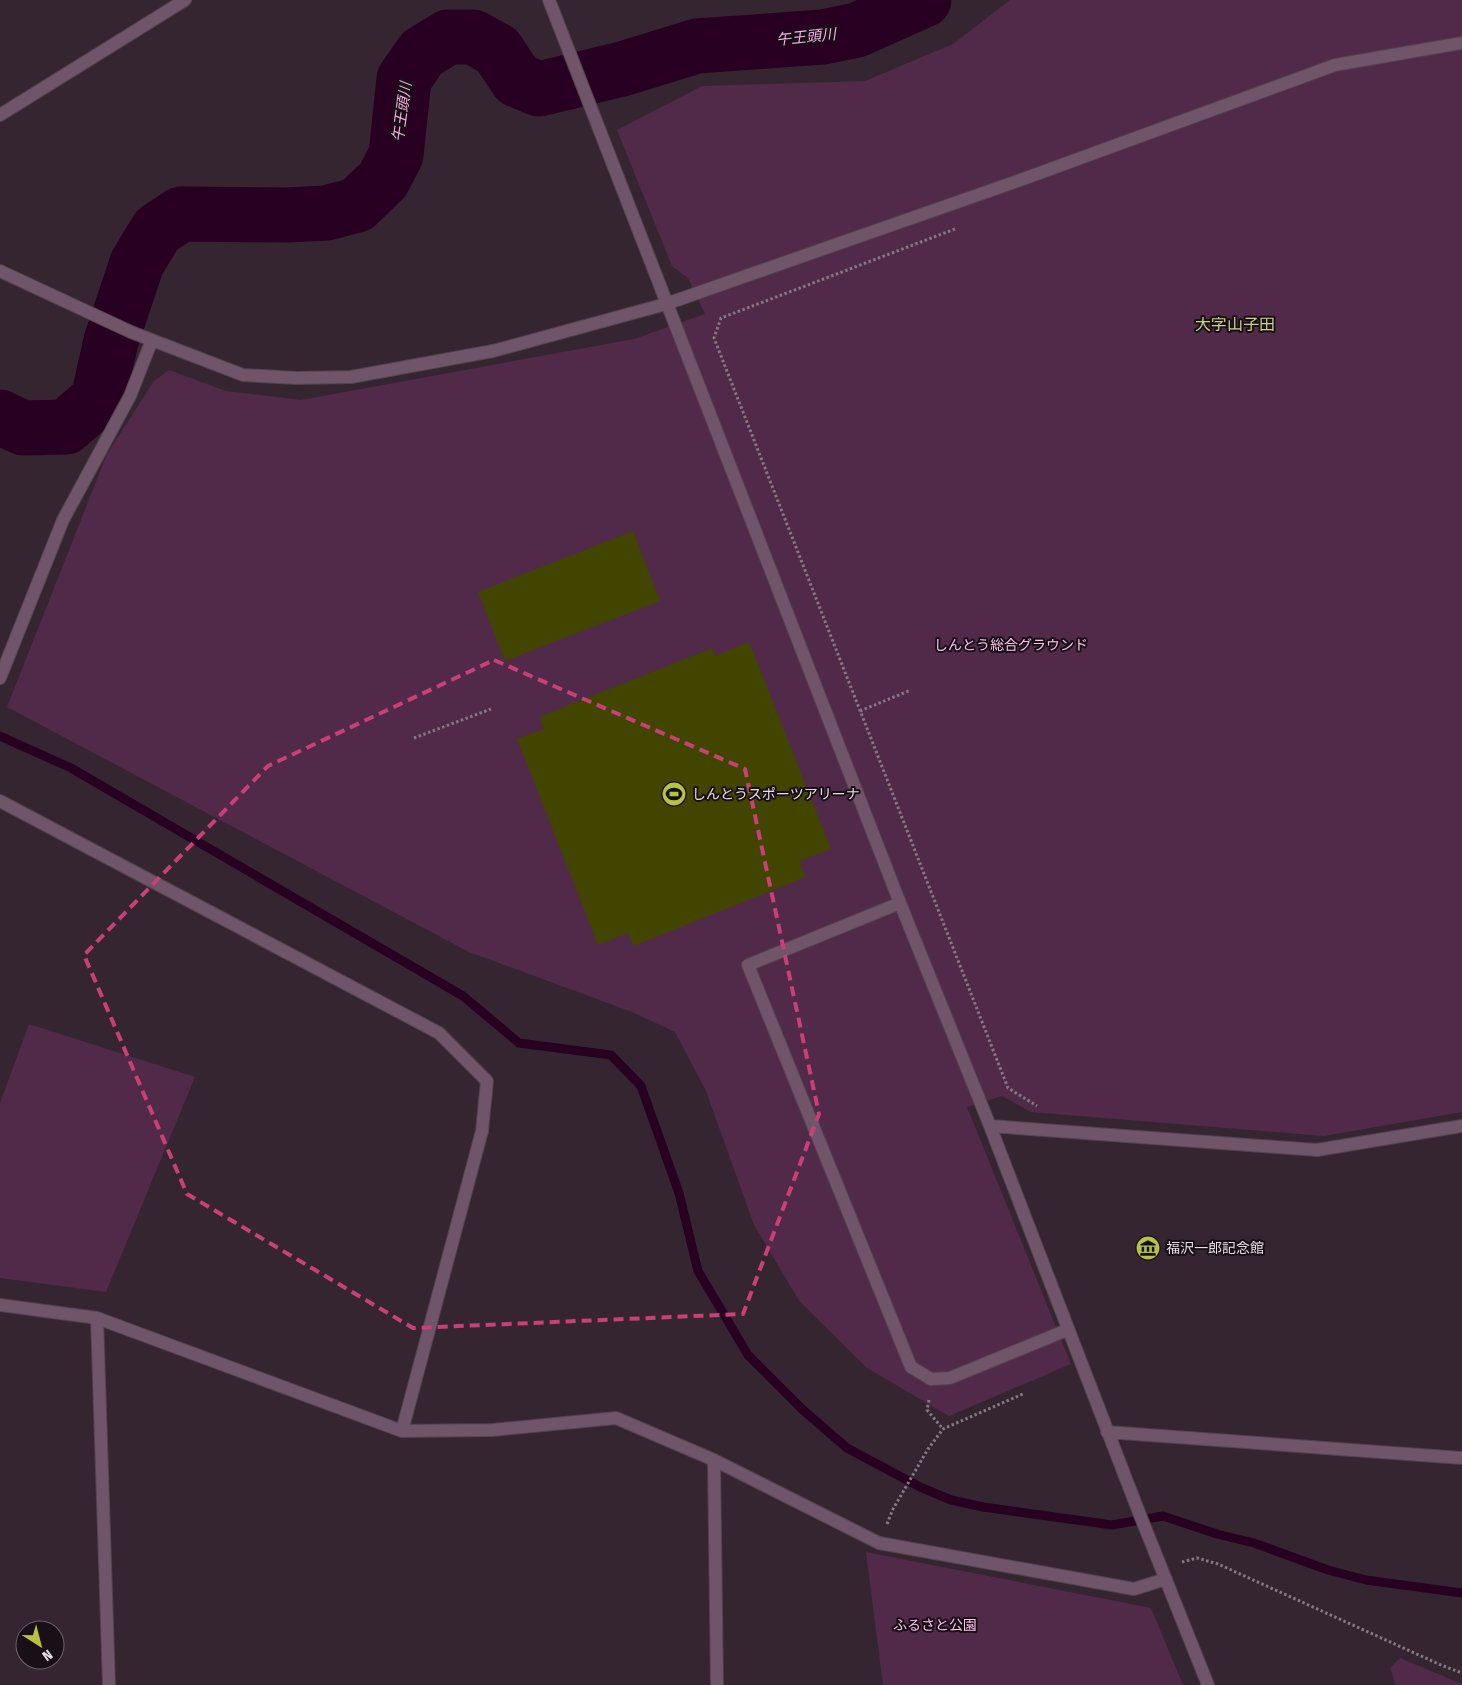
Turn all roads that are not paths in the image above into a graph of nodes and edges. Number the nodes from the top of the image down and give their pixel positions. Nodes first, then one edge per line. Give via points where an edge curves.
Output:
1 (185, 0) edge
2 (550, 2) edge
3 (1462, 43) edge
4 (0, 116) edge
5 (0, 271) edge
6 (666, 304) junction
7 (152, 340) junction
8 (0, 678) edge
9 (0, 801) edge
10 (900, 904) junction
11 (990, 1126) junction
12 (1462, 1126) edge
13 (0, 1305) edge
14 (97, 1318) junction
15 (1067, 1330) junction
16 (402, 1431) junction
17 (1107, 1432) junction
18 (1462, 1458) edge
19 (714, 1460) junction
20 (1166, 1579) junction
21 (109, 1685) edge
22 (716, 1685) edge
23 (1208, 1685) edge

1 - 4 street
2 - 6 street
3 - 6 street via 1334,65 1026,178
5 - 7 street
6 - 7 street via 493,351 351,377 243,376
6 - 10 street
7 - 8 street via 130,396 63,520
9 - 16 street via 439,1033 487,1081 482,1130
10 - 11 street
10 - 15 street via 748,965 911,1367 931,1379 950,1378
11 - 12 street via 1317,1150
11 - 15 street
13 - 14 street
14 - 16 street
14 - 21 street
15 - 17 street
16 - 19 street via 492,1430 616,1418
17 - 18 street
17 - 20 street
19 - 20 street via 878,1543 1134,1589
19 - 22 street
20 - 23 street

